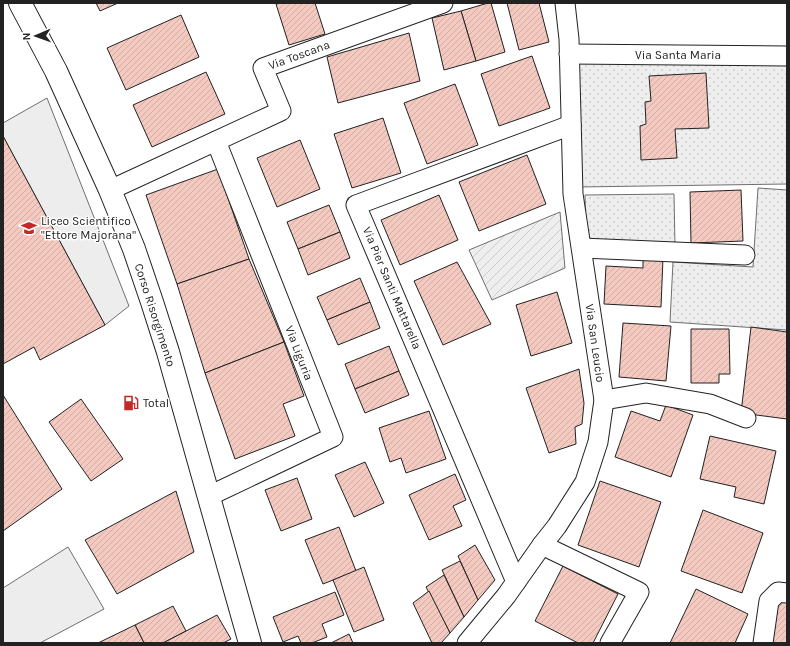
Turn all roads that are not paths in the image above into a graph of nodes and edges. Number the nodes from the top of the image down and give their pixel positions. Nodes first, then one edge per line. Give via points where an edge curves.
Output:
1 (20, 3) edge
2 (443, 3) edge
3 (565, 3) edge
4 (569, 54) junction
5 (787, 56) edge
6 (571, 125) junction
7 (216, 141) junction
8 (110, 190) junction
9 (582, 248) junction
10 (745, 255) dead end
11 (604, 400) junction
12 (746, 418) dead end
13 (209, 496) junction
14 (542, 545) junction
15 (516, 582) junction
16 (787, 593) edge
17 (250, 643) edge
18 (467, 643) edge
19 (610, 643) edge
20 (763, 643) edge

1 - 8 street, Corso Risorgimento via 56,71
2 - 7 street, Via Toscana via 263,68 280,111
3 - 4 street, Via San Leucio
4 - 5 street, Via Santa Maria
4 - 6 street, Via San Leucio
6 - 9 street, Via San Leucio via 573,194
6 - 15 street, Via Pier Santi Mattarella via 356,205
7 - 8 street, Via Toscana
7 - 13 street, Via Liguria via 333,437
8 - 13 street, Corso Risorgimento via 152,302
9 - 10 street
9 - 11 street, Via San Leucio
11 - 12 street via 646,392 710,404
11 - 14 street, Via San Leucio via 598,442 585,482
13 - 17 street, Corso Risorgimento
14 - 15 street, Via San Leucio
14 - 19 street via 639,592
15 - 18 street, Via San Leucio
16 - 20 street via 778,592 769,601

